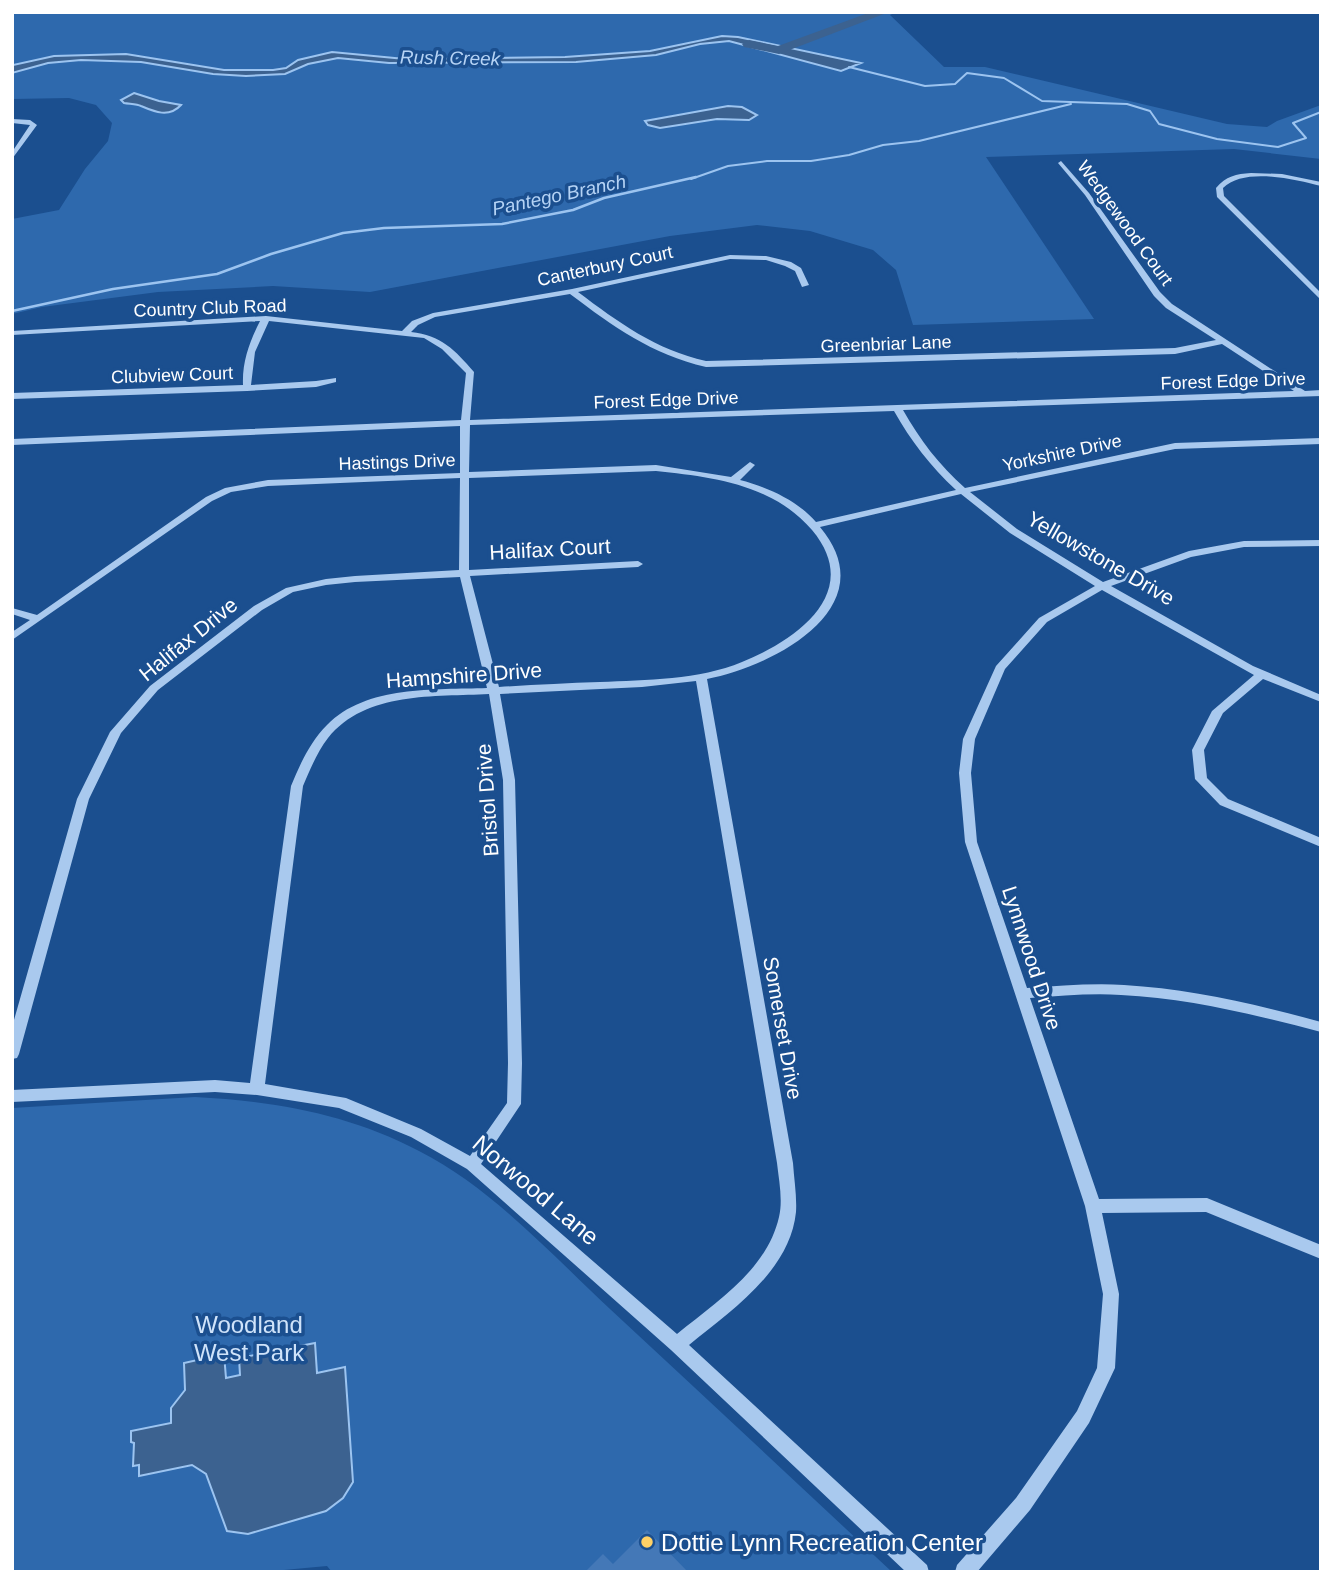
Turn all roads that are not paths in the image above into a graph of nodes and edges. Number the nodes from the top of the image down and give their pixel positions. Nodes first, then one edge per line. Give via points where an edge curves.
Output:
1 (12, 121) edge
2 (12, 156) edge
3 (1061, 163) dead end
4 (1321, 184) edge
5 (805, 285) dead end
6 (572, 291) junction
7 (1321, 298) edge
8 (267, 318) junction
9 (405, 332) junction
10 (12, 333) edge
11 (1221, 342) junction
12 (333, 380) dead end
13 (247, 388) junction
14 (1321, 393) edge
15 (1304, 394) junction
16 (12, 396) edge
17 (897, 408) junction
18 (465, 423) junction
19 (1321, 441) edge
20 (12, 443) edge
21 (750, 465) dead end
22 (464, 475) junction
23 (734, 480) junction
24 (964, 492) junction
25 (815, 525) junction
26 (1321, 543) edge
27 (638, 564) dead end
28 (464, 573) junction
29 (1102, 586) junction
30 (12, 611) edge
31 (36, 618) junction
32 (12, 637) edge
33 (1261, 675) junction
34 (701, 677) junction
35 (492, 691) junction
36 (1321, 699) edge
37 (1321, 844) edge
38 (1024, 993) junction
39 (1321, 1027) edge
40 (12, 1054) edge
41 (257, 1089) junction
42 (12, 1096) edge
43 (472, 1165) junction
44 (1093, 1206) junction
45 (1321, 1252) edge
46 (677, 1345) junction
47 (920, 1572) edge
48 (964, 1572) edge

1 - 2 street via 34,125
3 - 11 street, Wedgewood Court via 1157,294
4 - 7 street via 1286,175 1247,176 1224,182 1219,188 1221,197
5 - 6 street, Canterbury Court via 798,270 788,264 730,257
6 - 9 street, Canterbury Court via 433,315
6 - 11 street, Greenbriar Lane via 642,343 706,364 1175,351
8 - 9 street, Country Club Road
8 - 10 street, Country Club Road
8 - 13 street via 249,353
9 - 18 street, Country Club Road via 433,339 470,372
11 - 15 street, Wedgewood Court
12 - 13 street, Clubview Court
13 - 16 street, Clubview Court
14 - 15 street, Forest Edge Drive
15 - 17 street, Forest Edge Drive
17 - 18 street, Forest Edge Drive
17 - 24 street, Yellowstone Drive via 918,446
18 - 20 street, Forest Edge Drive
18 - 22 street, Bristol Drive
19 - 24 street, Yorkshire Drive via 1175,446
21 - 23 street
22 - 23 street, Hastings Drive via 656,468
22 - 28 street, Bristol Drive
22 - 31 street, Hastings Drive via 268,483 228,490 187,513
23 - 25 street, Hastings Drive via 786,503
24 - 25 street, Yorkshire Drive
24 - 29 street, Yellowstone Drive via 1013,531
25 - 34 street, Hampshire Drive via 835,559 837,583 830,602 806,631 771,655
26 - 29 street, Lynnwood Drive via 1244,544 1189,554
27 - 28 street, Halifax Court
28 - 35 street, Bristol Drive
28 - 40 street, Halifax Drive via 355,579 290,590 258,608 154,688 116,732 83,799
29 - 33 street, Yellowstone Drive
29 - 38 street, Lynnwood Drive via 1043,620 1000,668 969,739 965,774 971,842
30 - 31 street
31 - 32 street, Hastings Drive
33 - 36 street, Yellowstone Drive
33 - 37 street via 1218,711 1198,750 1200,779 1224,802
34 - 35 street, Hampshire Drive
34 - 46 street, Somerset Drive via 785,1163 787,1215 778,1245 754,1280
35 - 41 street, Hampshire Drive via 370,702 343,716 312,748 297,786
35 - 43 street, Bristol Drive via 509,780 514,1104
38 - 39 street via 1149,992 1254,1009
38 - 44 street, Lynnwood Drive
41 - 42 street, Norwood Lane via 204,1086
41 - 43 street, Norwood Lane via 341,1102 416,1133
43 - 46 street, Norwood Lane
44 - 45 street via 1208,1205
44 - 48 street, Lynnwood Drive via 1111,1294 1105,1368 1083,1417 1023,1504
46 - 47 street, Norwood Lane

